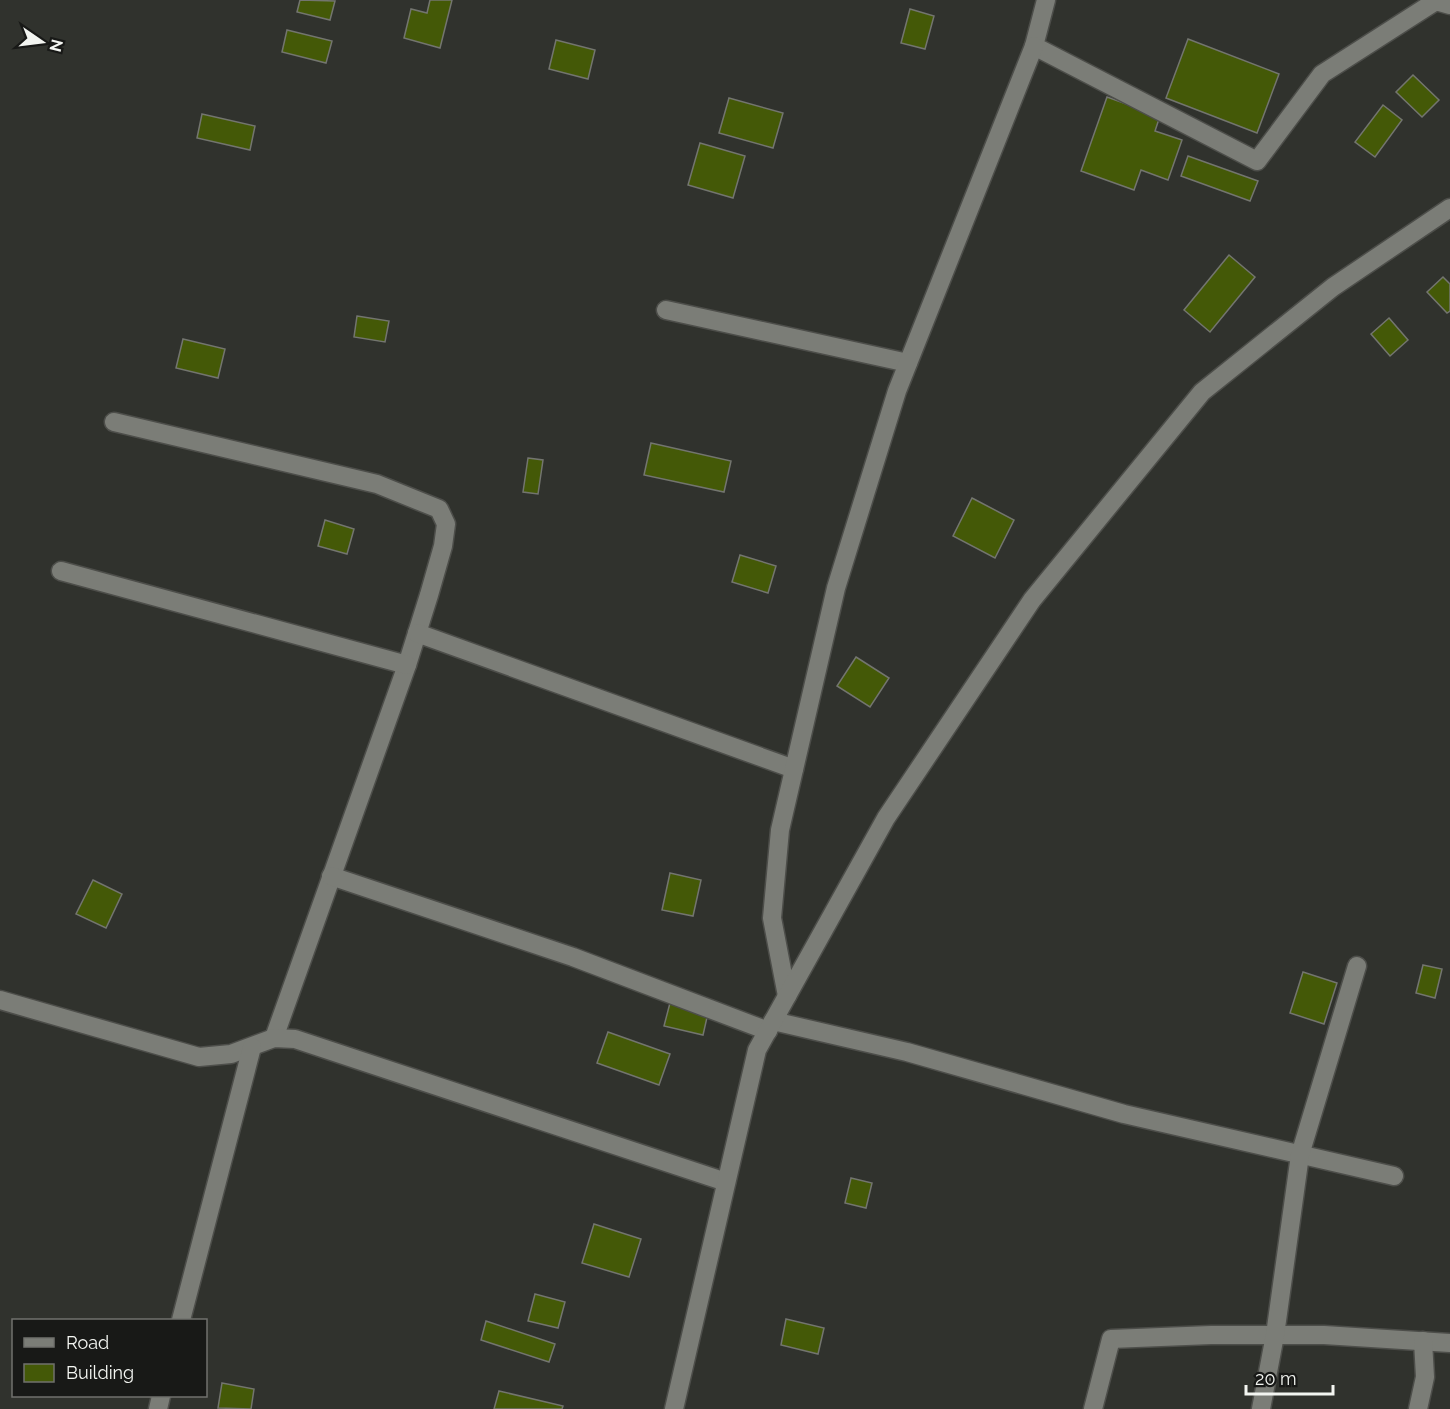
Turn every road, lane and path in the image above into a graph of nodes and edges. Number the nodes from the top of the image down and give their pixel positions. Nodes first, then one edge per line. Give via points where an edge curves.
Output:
1 (1046, 0) edge
2 (1450, 5) edge
3 (1034, 46) junction
4 (1450, 208) edge
5 (666, 310) dead end
6 (908, 363) junction
7 (114, 422) dead end
8 (62, 571) dead end
9 (417, 633) junction
10 (407, 665) junction
11 (794, 769) junction
12 (331, 876) junction
13 (1357, 966) dead end
14 (787, 996) junction
15 (0, 1000) edge
16 (770, 1026) junction
17 (274, 1038) junction
18 (252, 1047) junction
19 (1300, 1155) junction
20 (1394, 1176) dead end
21 (726, 1182) junction
22 (181, 1319) edge
23 (1275, 1335) junction
24 (1423, 1341) junction
25 (1450, 1343) edge
26 (674, 1409) edge
27 (1093, 1409) edge
28 (1261, 1409) edge
29 (1418, 1409) edge

1 - 3 street
2 - 3 street via 1436,2 1322,74 1257,161
3 - 6 street
4 - 14 street via 1333,287 1202,392 1032,600 886,818
5 - 6 street
6 - 11 street via 836,588
7 - 9 street via 377,484 439,509 446,524 443,546
8 - 10 street
9 - 10 street
9 - 11 street
10 - 12 street
11 - 14 street via 780,831 772,918
12 - 16 street
12 - 17 street
13 - 19 street
14 - 16 street
15 - 18 street via 199,1057
16 - 19 street via 907,1052 1124,1114
16 - 21 street via 757,1050
17 - 18 street
17 - 21 street via 295,1039
18 - 22 street
19 - 20 street
19 - 23 street
21 - 26 street
23 - 24 street
23 - 27 street via 1111,1339
23 - 28 street
24 - 25 street
24 - 29 street via 1425,1377

